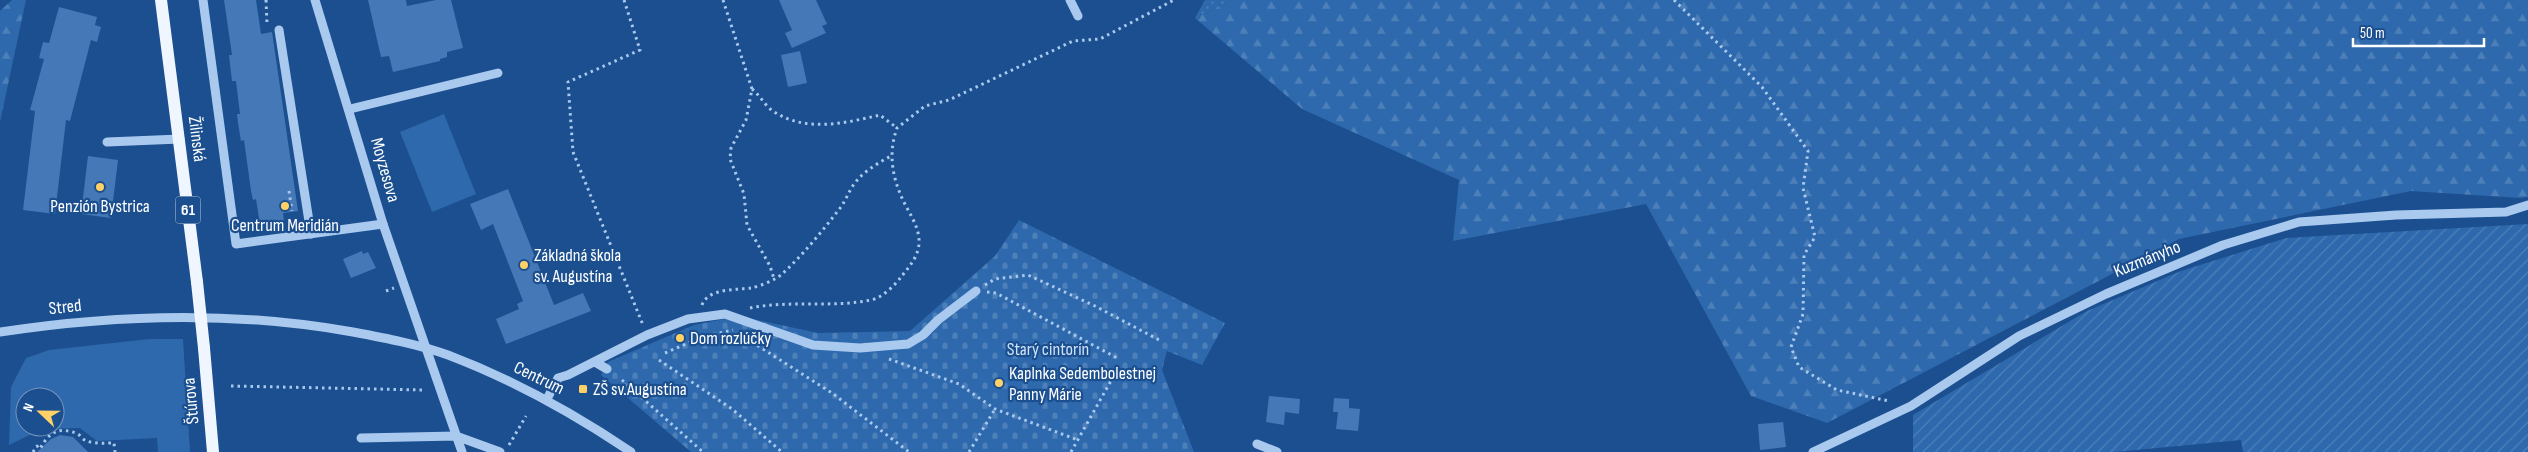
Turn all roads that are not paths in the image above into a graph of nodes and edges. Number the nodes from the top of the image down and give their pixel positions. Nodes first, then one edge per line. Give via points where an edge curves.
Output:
1 (161, 0) edge
2 (203, 0) edge
3 (315, 0) edge
4 (1070, 0) edge
5 (1078, 16) dead end
6 (280, 30) dead end
7 (498, 73) dead end
8 (350, 109) junction
9 (180, 139) junction
10 (107, 142) dead end
11 (2528, 206) edge
12 (384, 224) junction
13 (311, 234) junction
14 (976, 291) road end
15 (246, 320) joint
16 (0, 332) edge
17 (204, 348) joint
18 (425, 348) junction
19 (595, 362) junction
20 (607, 369) dead end
21 (547, 399) junction
22 (456, 436) junction
23 (361, 438) dead end
24 (1257, 444) dead end
25 (213, 452) edge
26 (462, 452) edge
27 (500, 452) edge
28 (631, 452) edge
29 (1277, 452) edge
30 (1813, 452) edge

1 - 9 main road, Žilinská / 61
2 - 13 street via 236,244
3 - 8 street, Moyzesova
4 - 5 street
6 - 13 street
7 - 8 street
8 - 12 street, Moyzesova
9 - 10 street
9 - 17 main road, Žilinská / 61, bridge
11 - 30 street, Kuzmányho via 2506,212 2298,222 2224,246 2106,294 2019,336 1911,406
12 - 13 street
12 - 18 street, Moyzesova
14 - 19 street via 923,336 908,344 860,348 813,345 725,314 698,317 648,335
15 - 16 street, Stred via 133,317
15 - 18 street, Centrum via 296,323
17 - 25 main road, Štúrova / 61
18 - 21 street, Centrum
18 - 22 street
19 - 20 street
19 - 21 street via 558,378
21 - 28 street, Centrum
22 - 23 street
22 - 26 street
22 - 27 street
24 - 29 street

